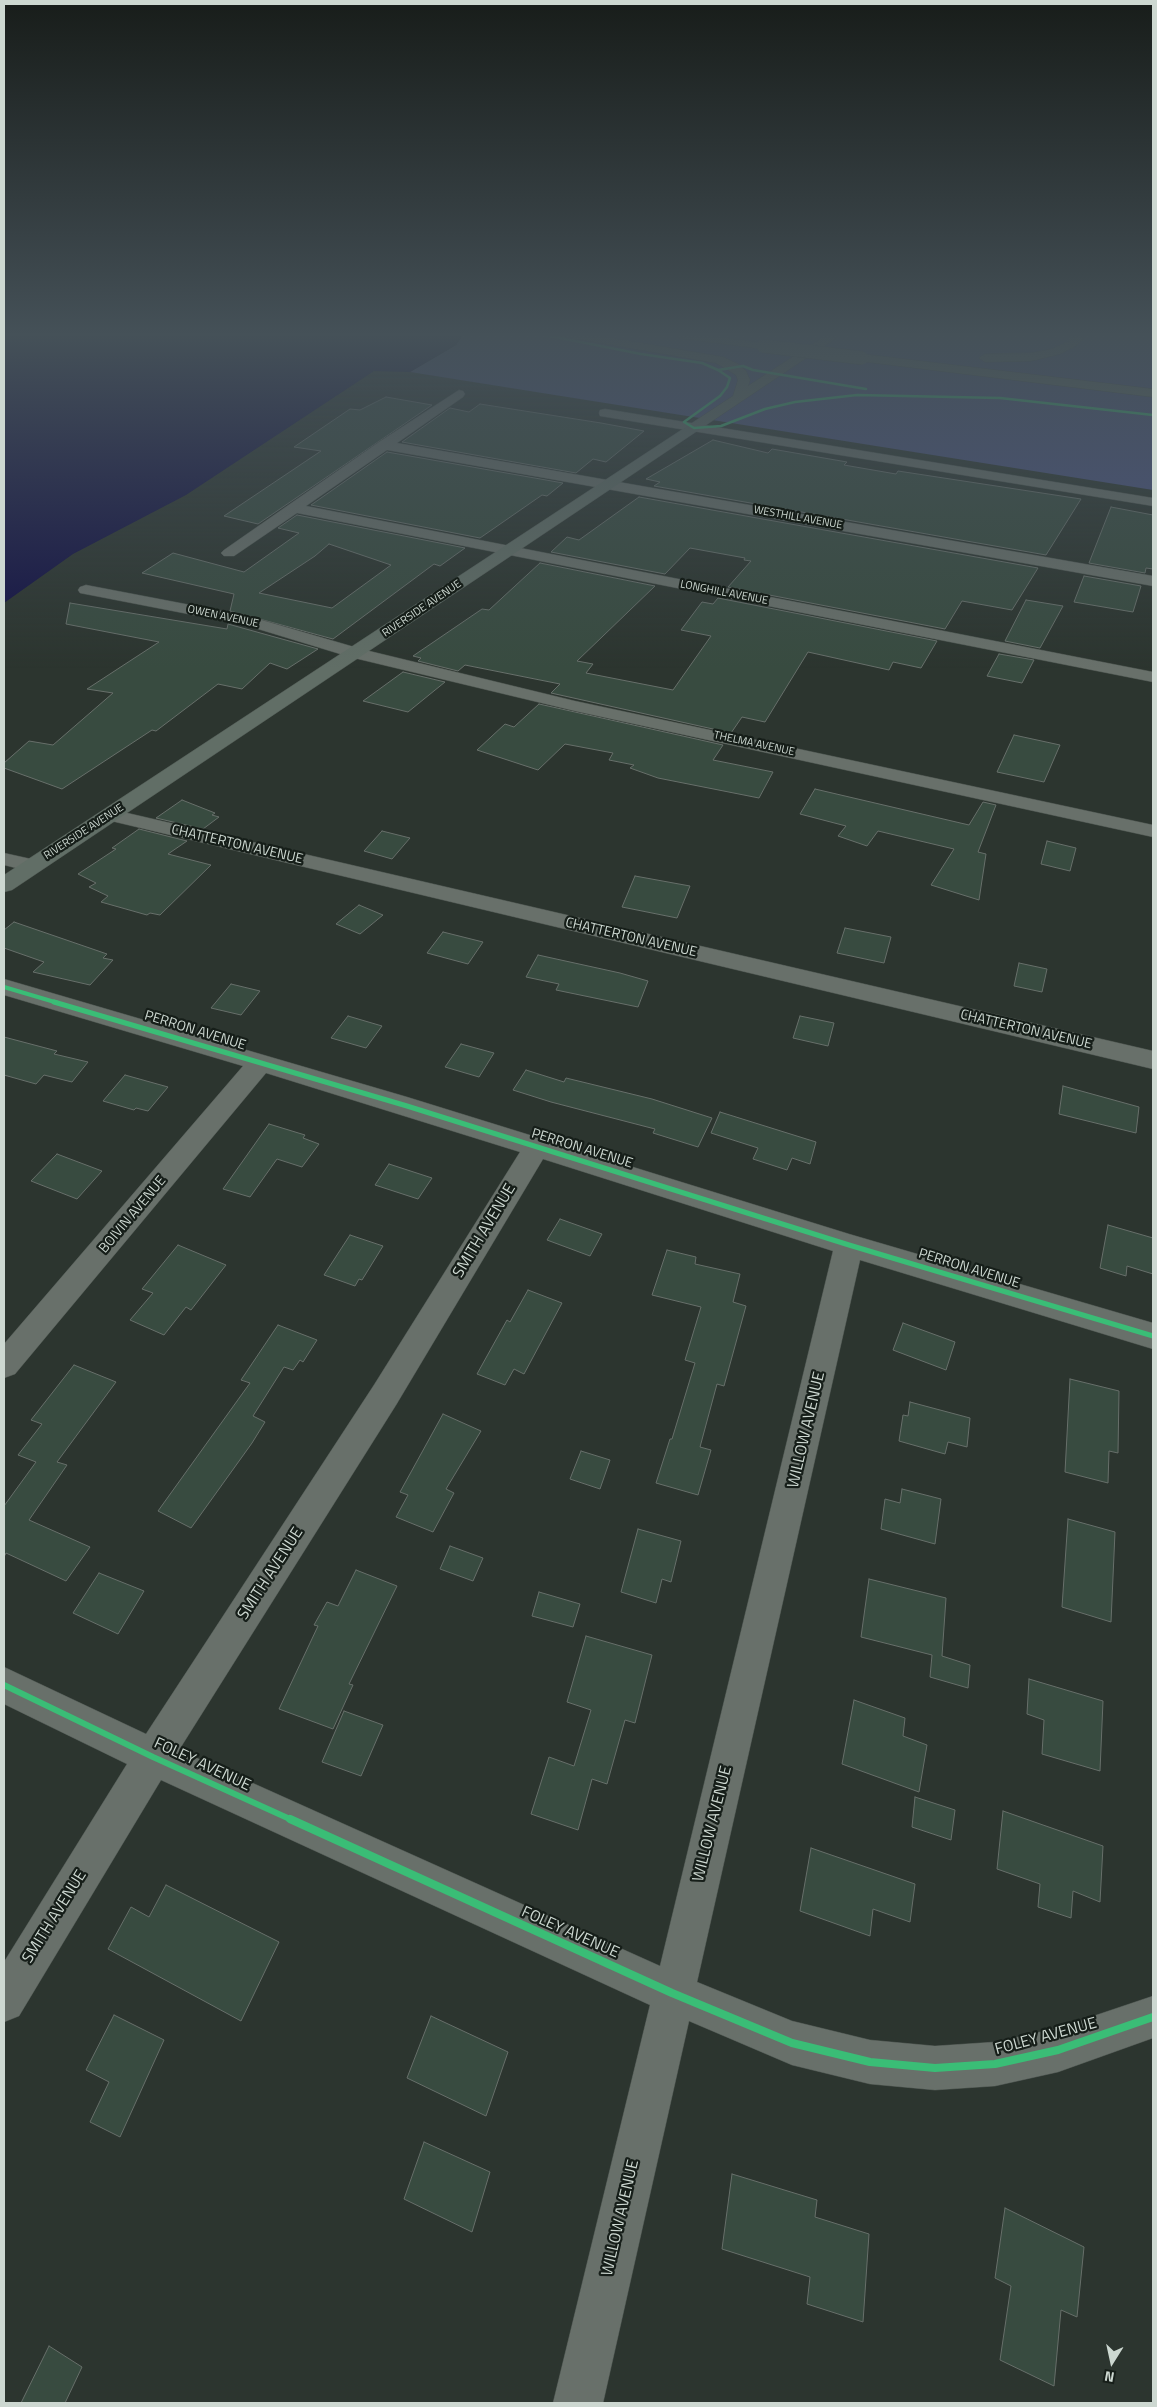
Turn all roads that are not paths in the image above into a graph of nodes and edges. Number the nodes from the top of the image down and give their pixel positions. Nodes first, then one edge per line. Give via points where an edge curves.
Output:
1 (669, 444) edge
2 (795, 444) edge
3 (384, 445) joint
4 (607, 484) junction
5 (1153, 502) edge
6 (294, 508) junction
7 (510, 550) junction
8 (229, 553) dead end
9 (1153, 581) edge
10 (86, 590) dead end
11 (356, 653) junction
12 (1153, 677) edge
13 (110, 815) junction
14 (1153, 831) edge
15 (4, 859) edge
16 (32, 866) junction
17 (4, 885) edge
18 (4, 987) edge
19 (1153, 1060) edge
20 (261, 1062) junction
21 (536, 1147) junction
22 (850, 1245) junction
23 (1153, 1336) edge
24 (4, 1366) edge
25 (4, 1685) edge
26 (153, 1757) junction
27 (672, 1994) junction
28 (4, 2001) edge
29 (1153, 2017) edge
30 (578, 2403) edge

1 - 4 main road, RIVERSIDE AVENUE
2 - 5 street
3 - 4 street, WESTHILL AVENUE
3 - 6 street
4 - 7 main road, RIVERSIDE AVENUE
4 - 9 street, WESTHILL AVENUE
6 - 7 street, LONGHILL AVENUE
6 - 8 street
7 - 11 main road, RIVERSIDE AVENUE
7 - 12 street, LONGHILL AVENUE
10 - 11 street, OWEN AVENUE via 248,621
11 - 13 main road, RIVERSIDE AVENUE
11 - 14 street, THELMA AVENUE via 575,706
13 - 16 main road, RIVERSIDE AVENUE
13 - 19 street, CHATTERTON AVENUE
15 - 16 street
16 - 17 main road, RIVERSIDE AVENUE
18 - 20 street, PERRON AVENUE
20 - 21 street, PERRON AVENUE
20 - 24 street, BOIVIN AVENUE
21 - 22 street, PERRON AVENUE
21 - 26 street, SMITH AVENUE via 385,1395
22 - 23 street, PERRON AVENUE
22 - 27 street, WILLOW AVENUE
25 - 26 street, FOLEY AVENUE
26 - 27 street, FOLEY AVENUE
26 - 28 street, SMITH AVENUE
27 - 29 street, FOLEY AVENUE via 792,2043 870,2062 935,2068 995,2064 1049,2052
27 - 30 street, WILLOW AVENUE

